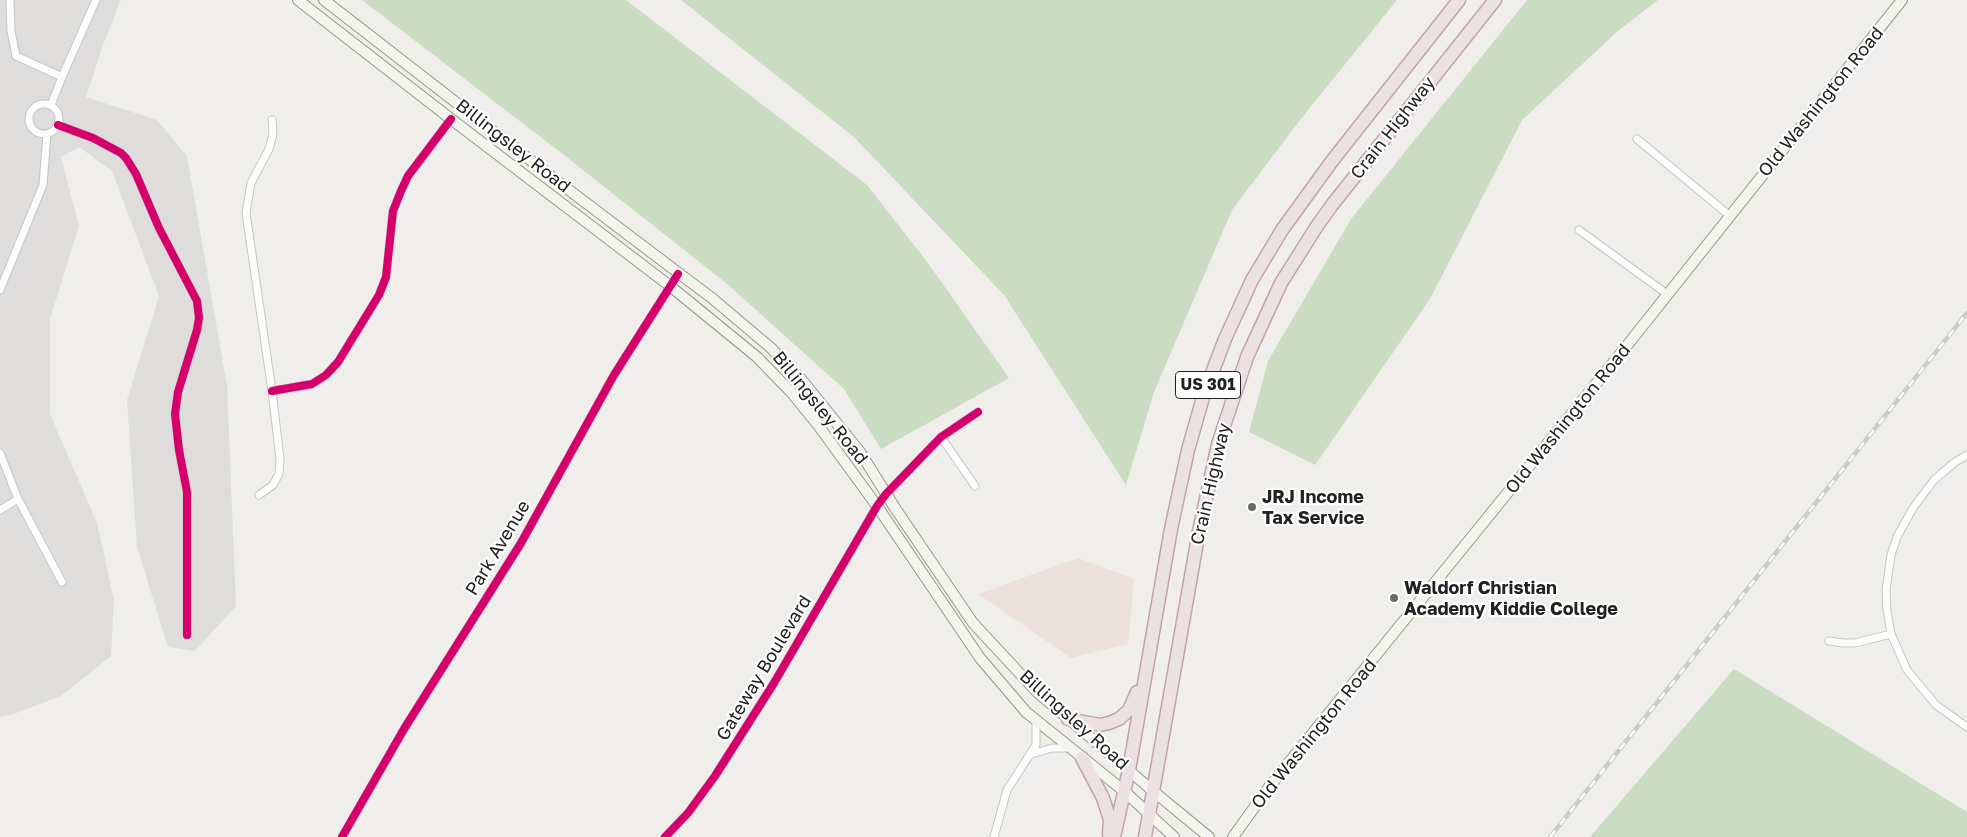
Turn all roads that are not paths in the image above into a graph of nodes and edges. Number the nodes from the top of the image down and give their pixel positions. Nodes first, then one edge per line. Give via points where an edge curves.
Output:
1 (10, 0) edge
2 (96, 0) edge
3 (298, 0) edge
4 (324, 0) edge
5 (1459, 0) edge
6 (1495, 0) edge
7 (1902, 0) edge
8 (62, 76) junction
9 (51, 105) junction
10 (451, 119) junction
11 (272, 120) dead end
12 (58, 125) junction
13 (47, 134) junction
14 (1637, 139) dead end
15 (1730, 216) junction
16 (1579, 230) dead end
17 (678, 274) junction
18 (670, 286) junction
19 (0, 290) edge
20 (1667, 294) junction
21 (272, 391) junction
22 (978, 412) dead end
23 (941, 437) junction
24 (0, 453) edge
25 (1967, 455) edge
26 (974, 486) dead end
27 (886, 494) junction
28 (259, 495) dead end
29 (18, 500) junction
30 (877, 506) junction
31 (0, 510) edge
32 (62, 582) dead end
33 (1891, 634) junction
34 (187, 635) dead end
35 (1829, 641) dead end
36 (1144, 676) junction
37 (1068, 718) junction
38 (1036, 721) junction
39 (1967, 727) edge
40 (1069, 748) junction
41 (1032, 754) junction
42 (1082, 758) junction
43 (1129, 770) junction
44 (1124, 791) junction
45 (1153, 791) junction
46 (1148, 814) junction
47 (342, 837) edge
48 (666, 837) edge
49 (994, 837) edge
50 (1109, 837) edge
51 (1114, 837) edge
52 (1145, 837) edge
53 (1174, 837) edge
54 (1209, 837) edge
55 (1233, 837) edge

1 - 8 street via 16,56
2 - 8 street
3 - 10 main road, Billingsley Road
4 - 17 main road, Billingsley Road
5 - 36 highway, Crain Highway / US 301 via 1307,196 1263,261 1235,318 1195,422
6 - 45 highway, Crain Highway / US 301 via 1332,205 1281,283 1248,357 1227,415 1207,495
7 - 15 main road, Old Washington Road
8 - 9 street
9 - 12 street via 59,116
9 - 13 street via 36,105 28,119 32,129
10 - 18 main road, Billingsley Road
10 - 21 street via 408,176 393,211 386,277 379,296 338,362 312,384
11 - 21 street via 269,150 251,183 246,213
12 - 13 street
12 - 34 street via 93,138 126,158 197,301 197,330 178,392 175,414 187,492
13 - 19 street via 42,185
14 - 15 street
15 - 20 main road, Old Washington Road
16 - 20 street
17 - 18 street, Park Avenue
17 - 27 main road, Billingsley Road via 713,299 786,363 860,452
18 - 30 main road, Billingsley Road via 757,357 791,392
18 - 47 street, Park Avenue via 614,375 521,543 404,729
20 - 55 main road, Old Washington Road
21 - 28 street via 279,474 273,485
22 - 23 street, Gateway Boulevard
23 - 26 street
23 - 27 street, Gateway Boulevard
24 - 29 street
25 - 33 street via 1943,471 1922,493 1897,538 1886,590
27 - 30 street, Gateway Boulevard
27 - 37 main road, Billingsley Road via 973,623 1037,692
29 - 31 street
29 - 32 street
30 - 38 main road, Billingsley Road via 980,658
30 - 48 street, Gateway Boulevard via 774,683 715,776
33 - 35 street via 1855,643
33 - 39 street via 1915,682 1936,705
36 - 37 highway via 1129,710 1119,719 1100,725
36 - 43 highway, Crain Highway / US 301
37 - 43 main road, Billingsley Road
38 - 40 main road, Billingsley Road
38 - 41 street via 1037,738
40 - 41 street via 1052,748
40 - 42 main road, Billingsley Road
41 - 49 street via 1007,790
42 - 44 main road, Billingsley Road
42 - 50 highway via 1107,808
43 - 44 highway, Crain Highway / US 301
43 - 45 main road, Billingsley Road
44 - 46 main road, Billingsley Road
44 - 51 highway, Crain Highway / US 301
45 - 46 highway, Crain Highway / US 301
45 - 54 main road, Billingsley Road
46 - 52 highway, Crain Highway / US 301
46 - 53 main road, Billingsley Road

